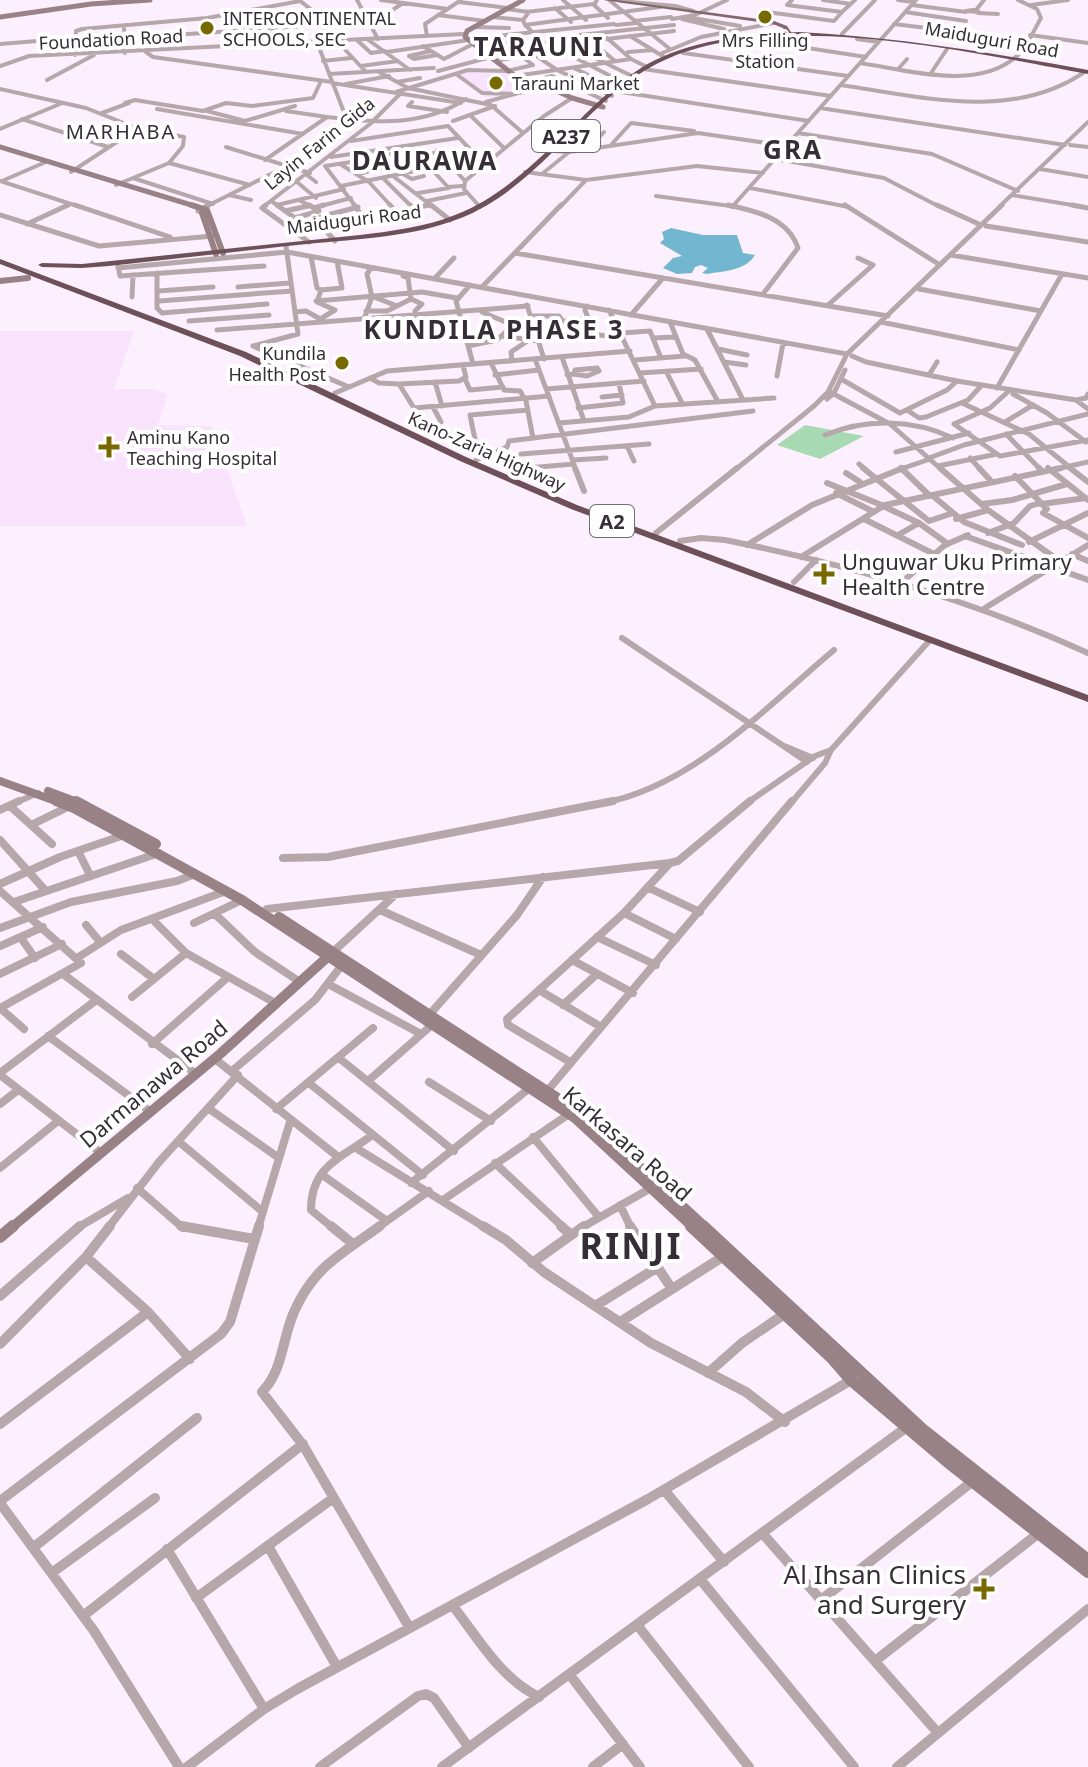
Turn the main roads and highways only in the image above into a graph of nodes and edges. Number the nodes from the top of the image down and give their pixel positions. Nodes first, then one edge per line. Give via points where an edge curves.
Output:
1 (150, 0) edge
2 (523, 0) edge
3 (610, 0) edge
4 (621, 1) edge
5 (648, 2) edge
6 (672, 8) junction
7 (702, 12) junction
8 (0, 17) edge
9 (765, 21) junction
10 (790, 32) junction
11 (880, 39) junction
12 (1012, 60) junction
13 (646, 68) junction
14 (1085, 73) edge
15 (620, 91) junction
16 (605, 102) junction
17 (0, 149) edge
18 (527, 172) junction
19 (334, 240) junction
20 (215, 252) junction
21 (3, 261) edge
22 (115, 266) junction
23 (44, 268) junction
24 (17, 272) junction
25 (29, 278) junction
26 (0, 280) edge
27 (82, 281) junction
28 (150, 316) junction
29 (1088, 693) edge
30 (1088, 699) edge
31 (6, 780) edge
32 (331, 953) junction
33 (431, 1019) junction
34 (520, 1076) junction
35 (0, 1237) edge
36 (1088, 1560) edge
37 (1088, 1572) edge

1 - 8 main road
2 - 16 main road via 465,36 521,80 572,98
3 - 4 main road
3 - 6 main road
4 - 5 main road
5 - 6 main road
6 - 7 main road
6 - 7 main road
7 - 9 main road
9 - 10 main road
9 - 10 main road
10 - 11 highway, Maiduguri Road / A237
10 - 11 highway, Maiduguri Road / A237
10 - 13 highway, Maiduguri Road / A237 via 693,47 662,56
10 - 13 highway, Maiduguri Road / A237 via 680,46
11 - 12 highway, Maiduguri Road / A237
11 - 12 highway, Maiduguri Road / A237
12 - 14 highway, Maiduguri Road / A237
13 - 15 highway, Maiduguri Road / A237
13 - 15 highway, Maiduguri Road / A237
15 - 16 highway, Maiduguri Road / A237
15 - 16 highway, Maiduguri Road / A237
16 - 18 highway, Maiduguri Road / A237
16 - 18 highway, Maiduguri Road / A237
17 - 20 main road via 210,213
18 - 19 highway, Maiduguri Road / A237 via 480,207 450,220
18 - 19 highway, Maiduguri Road / A237 via 494,203 459,219 417,231
19 - 20 highway, Maiduguri Road / A237
19 - 20 highway, Maiduguri Road / A237 via 287,249
20 - 22 highway, Maiduguri Road / A237
20 - 23 highway, Maiduguri Road / A237
21 - 23 highway, A2
21 - 24 highway, Kano-Zaria Highway
21 - 28 highway, A2
22 - 23 highway, Maiduguri Road / A237
22 - 27 highway
23 - 24 highway
23 - 25 highway
23 - 27 highway, Kano-Zaria Highway / A2
24 - 25 highway, Kano-Zaria Highway
24 - 26 main road
25 - 26 main road
25 - 28 highway, Kano-Zaria Highway / A2
27 - 28 highway, Kano-Zaria Highway / A2
28 - 29 highway, Kano-Zaria Highway / A2 via 238,347 479,459 658,533
28 - 30 highway, Kano-Zaria Highway / A2 via 574,507
31 - 32 main road, Karkasara Road via 125,834
31 - 32 main road, Karkasara Road via 72,799 117,822 267,909
32 - 33 main road, Karkasara Road
32 - 33 main road, Karkasara Road
32 - 35 main road, Darmanawa Road via 215,1059
33 - 34 main road, Karkasara Road
34 - 36 main road, Karkasara Road via 605,1132 922,1429
34 - 37 main road, Karkasara Road via 651,1188 851,1380

